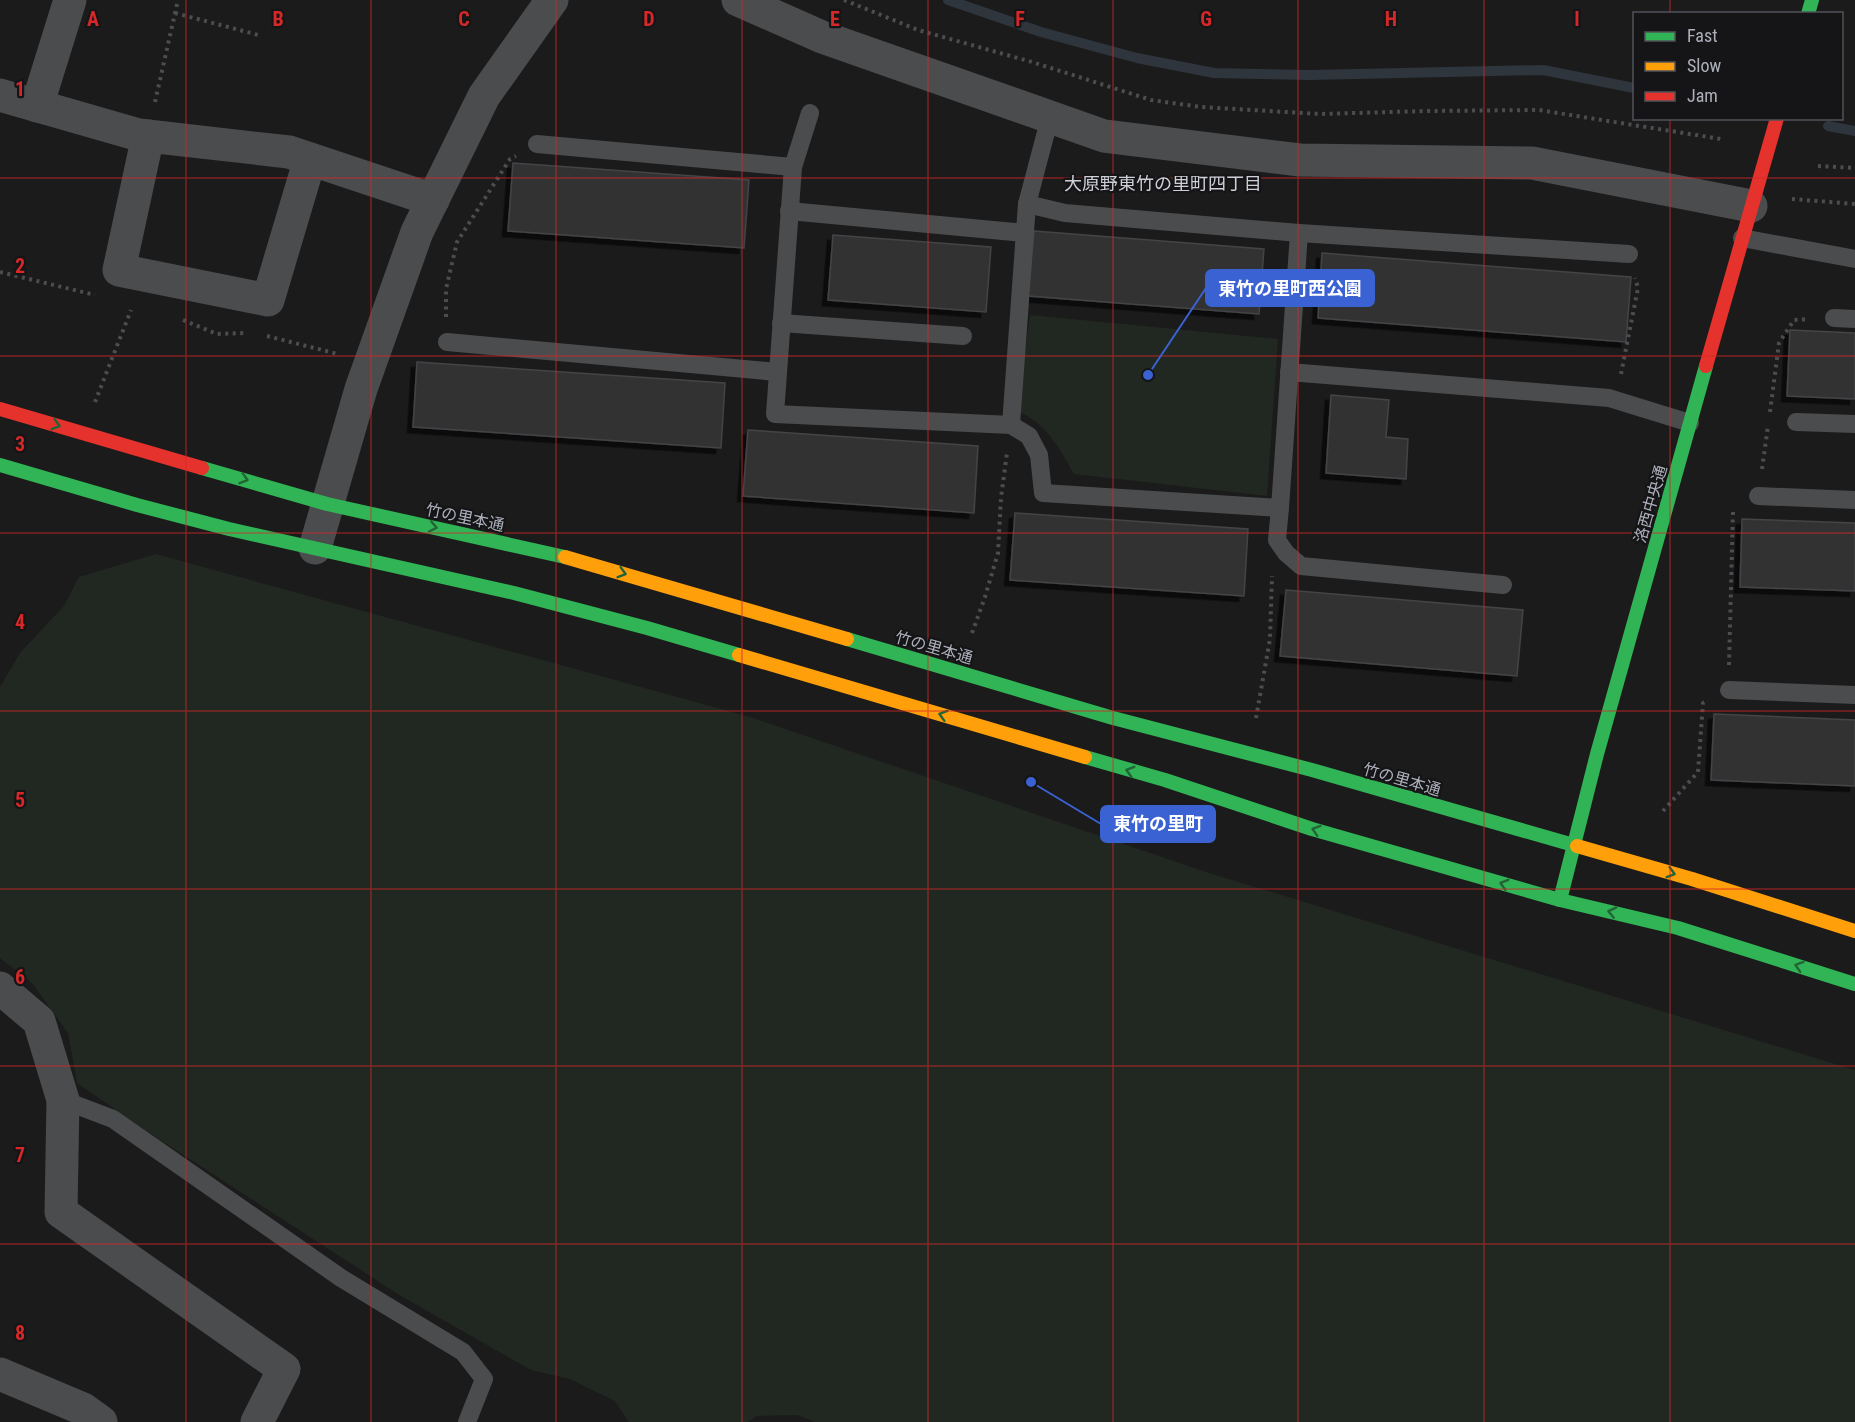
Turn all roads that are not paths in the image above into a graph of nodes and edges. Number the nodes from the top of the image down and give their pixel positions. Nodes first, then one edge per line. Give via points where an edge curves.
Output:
1 (70, 0) edge
2 (552, 0) edge
3 (738, 0) edge
4 (0, 95) edge
5 (37, 106) junction
6 (810, 113) dead end
7 (1050, 117) junction
8 (1776, 120) edge
9 (148, 136) junction
10 (537, 144) road end
11 (310, 159) junction
12 (793, 166) junction
13 (433, 200) junction
14 (1027, 204) junction
15 (1750, 206) junction
16 (789, 211) junction
17 (1025, 233) junction
18 (1299, 233) junction
19 (1742, 238) junction
20 (1629, 254) road end
21 (1855, 259) edge
22 (1834, 318) road end
23 (1855, 319) edge
24 (781, 323) junction
25 (963, 336) dead end
26 (447, 342) road end
27 (777, 372) junction
28 (1289, 372) junction
29 (0, 410) edge
30 (1796, 422) dead end
31 (1690, 423) junction
32 (1855, 424) edge
33 (1011, 425) junction
34 (0, 465) edge
35 (1758, 496) road end
36 (1855, 500) edge
37 (327, 504) junction
38 (1280, 508) junction
39 (315, 548) junction
40 (1503, 585) dead end
41 (1728, 690) road end
42 (1855, 695) edge
43 (1574, 846) junction
44 (1560, 900) junction
45 (1855, 930) edge
46 (1855, 984) edge
47 (0, 988) edge
48 (63, 1100) junction
49 (0, 1374) edge
50 (101, 1422) edge
51 (257, 1422) edge
52 (468, 1422) edge

1 - 5 street
2 - 13 street via 484,96
3 - 7 street via 822,37
4 - 5 street
5 - 9 street
6 - 12 lane
7 - 14 lane
7 - 15 street via 1104,136 1300,160 1532,162
8 - 15 street, 洛西中央通
9 - 11 street via 289,152
9 - 11 street via 119,270 268,300
10 - 12 lane
11 - 13 street
12 - 16 lane
13 - 37 street via 417,232 361,389
14 - 17 lane
14 - 18 lane via 1065,213
15 - 19 street, 洛西中央通
16 - 17 lane
16 - 24 lane
17 - 33 lane
18 - 20 lane
18 - 28 lane
19 - 21 lane
19 - 31 street, 洛西中央通
22 - 23 lane
24 - 25 lane
24 - 27 lane
26 - 27 lane
27 - 33 lane via 775,414
28 - 31 lane via 1609,398
28 - 38 lane
29 -> 37 street, 竹の里本通
30 - 32 lane
31 - 43 street, 洛西中央通
33 - 38 lane via 1029,436 1039,455 1043,493
34 - 39 street via 137,505
35 - 36 lane
37 - 39 street
37 -> 43 street, 竹の里本通 via 578,560 1113,717
38 - 40 lane via 1277,540 1301,566
44 -> 39 street via 647,628
41 - 42 lane
43 - 44 street, 洛西中央通
43 -> 45 street, 竹の里本通
46 -> 44 street via 1678,928
47 - 48 street via 39,1021
48 - 51 street via 61,1212 284,1369
48 - 52 lane via 113,1119 341,1278 463,1352 484,1379
49 - 50 street via 83,1409

